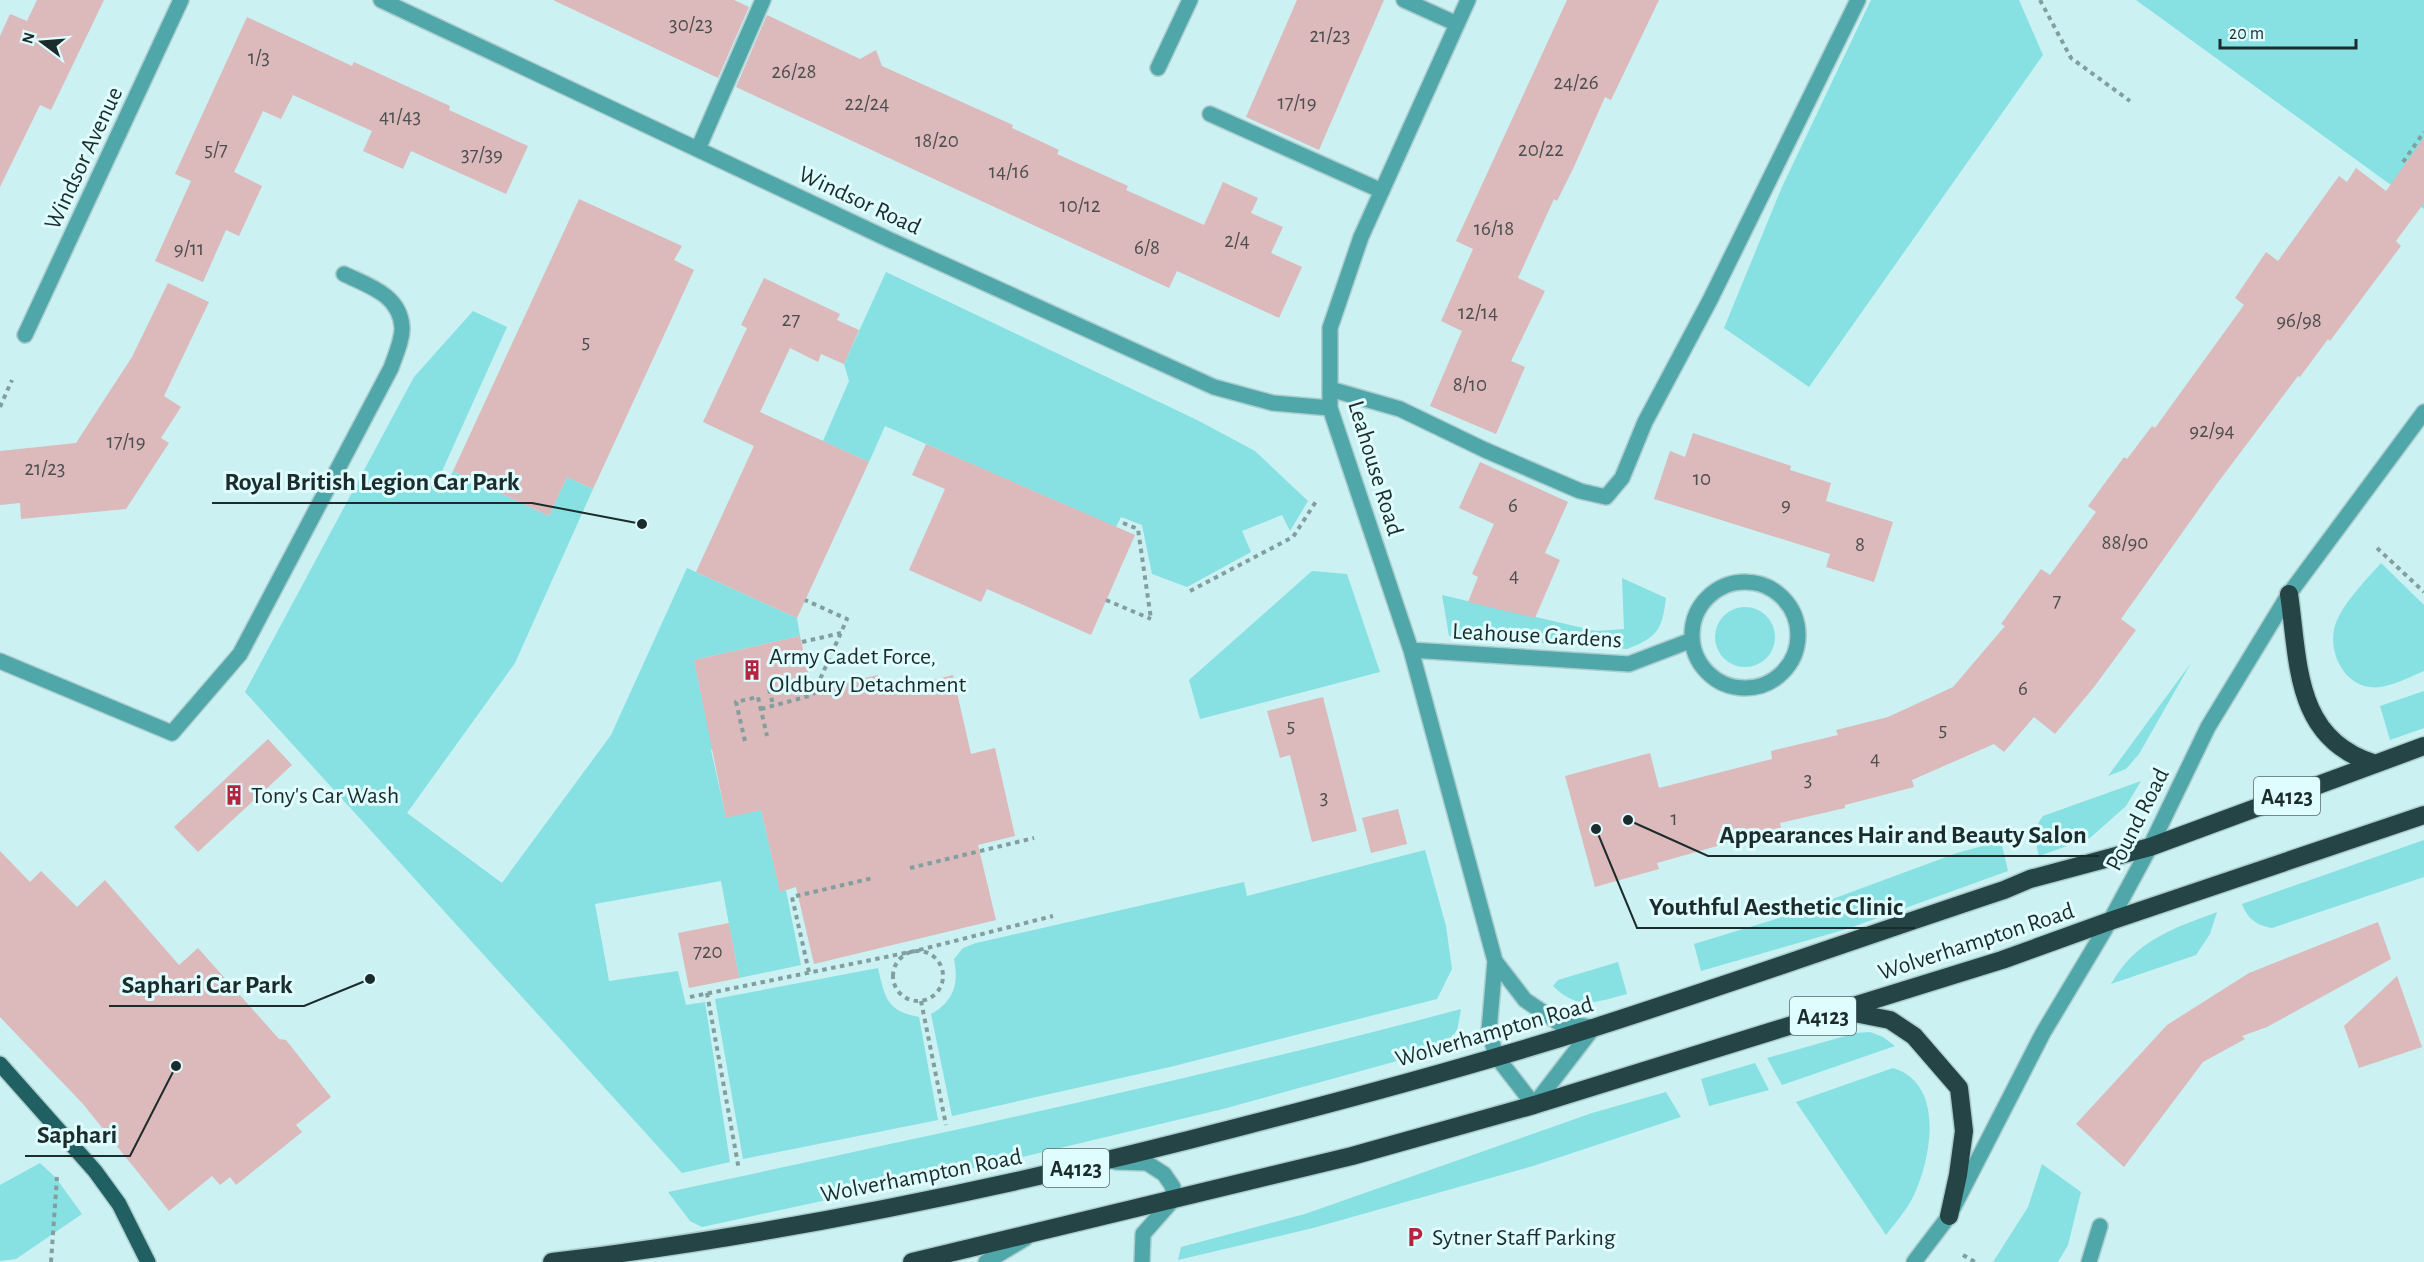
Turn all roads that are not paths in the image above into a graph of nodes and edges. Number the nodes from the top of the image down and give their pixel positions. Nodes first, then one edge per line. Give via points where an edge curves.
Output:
1 (181, 0) edge
2 (381, 0) edge
3 (764, 0) edge
4 (1190, 0) edge
5 (1404, 0) edge
6 (1468, 0) edge
7 (1858, 0) edge
8 (1457, 24) junction
9 (1158, 68) dead end
10 (1210, 114) dead end
11 (698, 149) junction
12 (1382, 191) junction
13 (344, 274) dead end
14 (25, 335) dead end
15 (1330, 389) junction
16 (1330, 408) junction
17 (2424, 412) edge
18 (2289, 594) junction
19 (1692, 640) junction
20 (1411, 650) junction
21 (0, 661) edge
22 (2424, 746) edge
23 (2373, 764) junction
24 (2424, 815) edge
25 (2150, 847) junction
26 (2110, 921) junction
27 (1496, 961) junction
28 (1840, 1010) junction
29 (1594, 1027) junction
30 (1496, 1056) junction
31 (0, 1064) edge
32 (1534, 1105) junction
33 (1079, 1167) junction
34 (1172, 1201) junction
35 (1949, 1216) junction
36 (2100, 1226) dead end
37 (1034, 1233) junction
38 (148, 1262) edge
39 (552, 1262) edge
40 (912, 1262) edge
41 (986, 1262) edge
42 (1142, 1262) edge
43 (1914, 1262) edge
44 (2089, 1262) edge

1 - 14 street, Windsor Avenue
2 - 11 street, Windsor Road
3 - 11 street
4 - 9 street
5 - 8 street
6 - 8 street, Leahouse Road
7 - 15 street via 1710,300 1645,422 1622,478 1606,497 1580,491 1401,409
8 - 12 street, Leahouse Road
10 - 12 street
11 - 16 street, Windsor Road via 1214,387 1273,404
12 - 15 street, Leahouse Road via 1361,237 1330,328
13 - 21 street via 385,293 397,307 402,328 391,368 240,654 171,733
15 - 16 street, Leahouse Road
16 - 20 street, Leahouse Road
17 - 18 street, Pound Road
18 - 23 highway via 2301,683 2318,723 2345,753
18 - 25 street, Pound Road via 2208,727
19 - 19 street via 1693,622 1701,605 1713,592 1729,584 1764,585 1780,594 1792,608 1798,626 1793,659 1783,673 1752,688 1719,682 1696,656
19 - 20 street, Leahouse Gardens via 1629,664
20 - 27 street, Leahouse Road
22 - 23 highway, Wolverhampton Road / A4123
23 - 25 highway, Wolverhampton Road / A4123
24 - 26 highway, Wolverhampton Road / A4123
25 - 26 street, Pound Road
25 - 29 highway, Wolverhampton Road / A4123 via 2030,879
26 - 28 highway, Wolverhampton Road / A4123 via 2002,960
26 - 35 street, Pound Road via 2043,1033
27 - 29 street, Leahouse Road via 1525,1000 1560,1023
27 - 30 street, Leahouse Road via 1489,1031
28 - 32 highway, Wolverhampton Road / A4123
28 - 35 highway via 1890,1020 1914,1036 1959,1088 1964,1131
29 - 30 highway, Wolverhampton Road / A4123
29 - 32 street
30 - 32 street, Leahouse Road
30 - 33 highway, Wolverhampton Road / A4123
31 - 38 main road via 95,1171 119,1204
32 - 34 highway, Wolverhampton Road / A4123
33 - 34 street via 1147,1163 1164,1174 1173,1187
33 - 39 highway, Wolverhampton Road / A4123 via 938,1199 650,1250
34 - 37 highway, Wolverhampton Road / A4123
34 - 42 street via 1143,1234
35 - 43 street, Pound Road
36 - 44 street
37 - 40 highway, Wolverhampton Road / A4123
37 - 41 street

